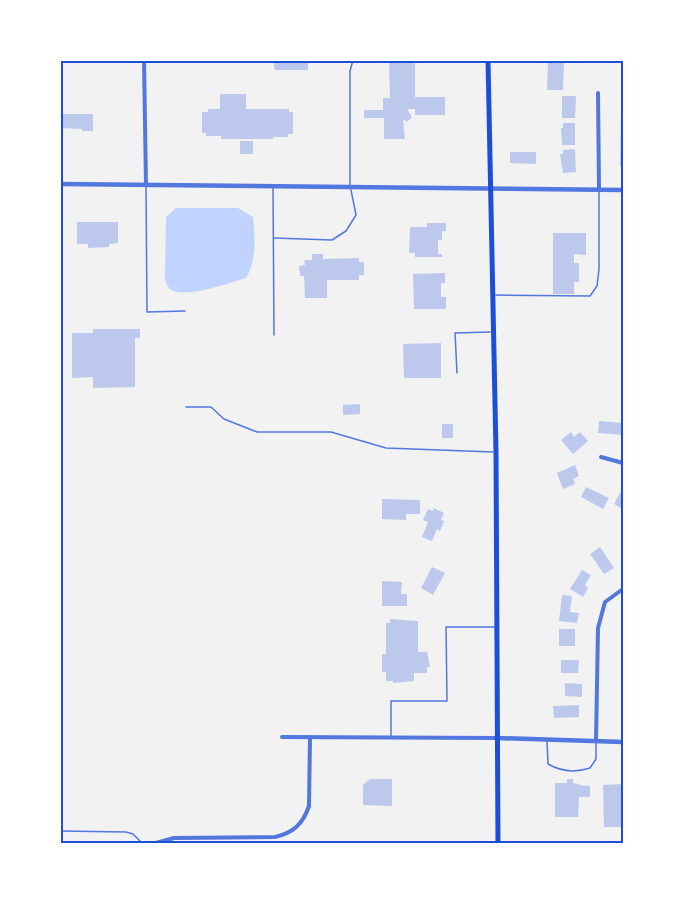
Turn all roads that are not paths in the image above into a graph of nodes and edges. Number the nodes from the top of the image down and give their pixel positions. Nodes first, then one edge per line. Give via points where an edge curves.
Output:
1 (144, 60) edge
2 (353, 60) edge
3 (488, 60) edge
4 (598, 93) dead end
5 (60, 184) edge
6 (146, 185) junction
7 (273, 186) junction
8 (350, 186) junction
9 (491, 187) junction
10 (599, 189) junction
11 (623, 190) edge
12 (274, 238) junction
13 (494, 295) junction
14 (185, 311) dead end
15 (494, 332) junction
16 (274, 335) dead end
17 (456, 373) dead end
18 (186, 407) dead end
19 (496, 452) junction
20 (601, 457) dead end
21 (623, 463) edge
22 (623, 589) edge
23 (497, 627) junction
24 (282, 737) dead end
25 (310, 737) junction
26 (391, 738) junction
27 (497, 738) junction
28 (547, 740) junction
29 (596, 741) junction
30 (623, 742) edge
31 (60, 831) edge
32 (142, 843) edge
33 (156, 843) edge
34 (498, 843) edge

1 - 6 street
2 - 8 lane
3 - 9 main road
4 - 10 street
5 - 6 street
6 - 7 street
6 - 14 lane via 147,312
7 - 8 street
7 - 12 lane
8 - 9 street
8 - 12 lane via 356,214 346,231 332,240
9 - 10 street
9 - 13 main road
10 - 11 street
10 - 13 lane via 599,268 597,286 590,296
12 - 16 lane
13 - 15 main road
15 - 17 lane via 455,333
15 - 19 main road
18 - 19 lane via 211,407 224,420 257,432 332,432 386,448
19 - 23 main road
20 - 21 street
22 - 29 street via 605,602 598,628
23 - 26 lane via 446,627 447,701 391,701
23 - 27 main road
24 - 25 street
25 - 26 street
25 - 33 street via 309,806 306,817 293,830 275,837 174,838
26 - 27 street
27 - 28 street
27 - 34 main road
28 - 29 street
28 - 29 lane via 548,764 559,771 579,772 590,768 596,759
29 - 30 street
31 - 32 lane via 126,832

